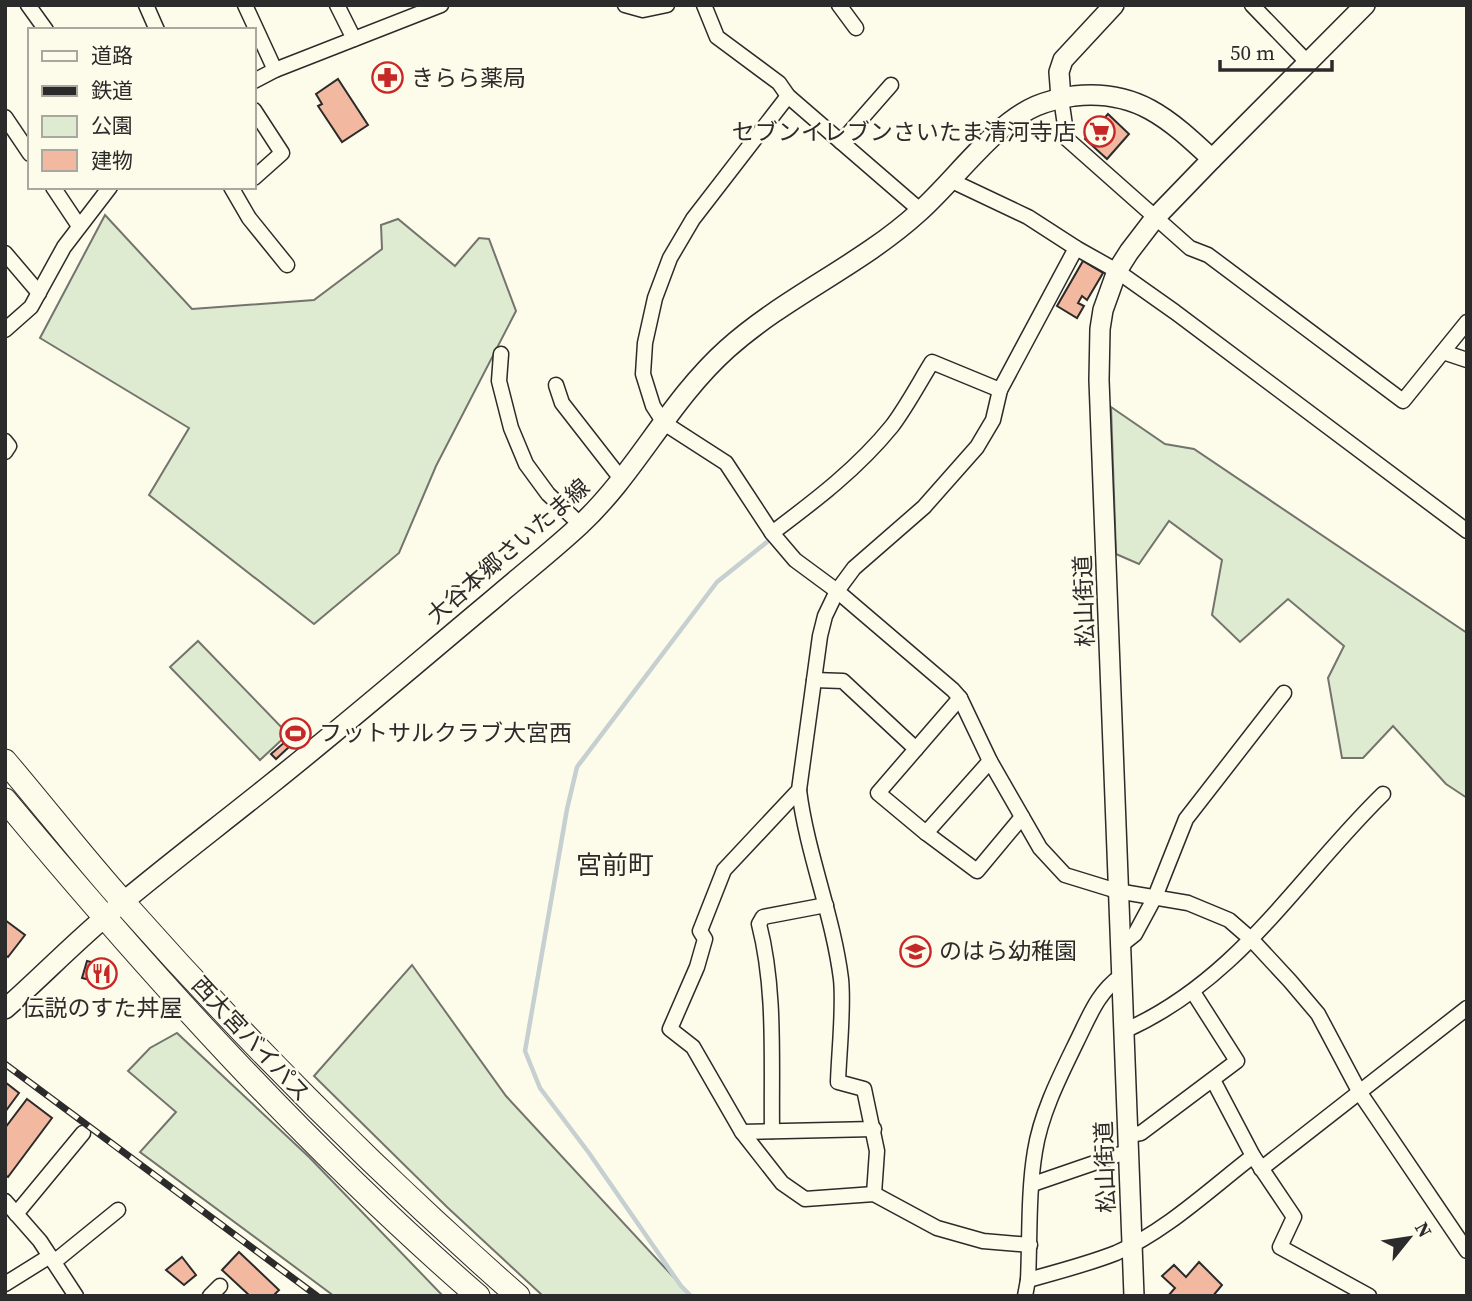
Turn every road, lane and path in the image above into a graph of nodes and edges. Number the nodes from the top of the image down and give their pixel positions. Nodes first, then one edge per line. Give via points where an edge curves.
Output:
1 (28, 5) edge
2 (146, 5) edge
3 (245, 5) edge
4 (337, 5) edge
5 (442, 5) edge
6 (625, 5) edge
7 (667, 5) edge
8 (704, 5) edge
9 (839, 5) edge
10 (1114, 5) edge
11 (1252, 5) edge
12 (1365, 5) edge
13 (423, 8) edge
14 (643, 8) edge
15 (45, 28) edge
16 (156, 28) edge
17 (256, 28) edge
18 (856, 28) dead end
19 (256, 29) edge
20 (354, 38) junction
21 (1309, 64) junction
22 (275, 70) junction
23 (256, 80) edge
24 (891, 85) dead end
25 (788, 96) junction
26 (1061, 98) junction
27 (256, 113) edge
28 (5, 117) edge
29 (841, 142) junction
30 (28, 149) edge
31 (1212, 159) junction
32 (256, 176) edge
33 (952, 181) junction
34 (54, 189) edge
35 (108, 189) edge
36 (236, 190) edge
37 (921, 211) junction
38 (1155, 218) junction
39 (79, 226) junction
40 (1076, 248) junction
41 (5, 253) edge
42 (287, 265) dead end
43 (1117, 271) junction
44 (39, 293) junction
45 (1467, 322) edge
46 (5, 330) edge
47 (1443, 352) junction
48 (500, 354) dead end
49 (1467, 360) edge
50 (556, 385) dead end
51 (1000, 390) junction
52 (664, 423) junction
53 (5, 442) edge
54 (5, 452) edge
55 (622, 480) junction
56 (581, 525) junction
57 (1467, 531) edge
58 (772, 533) junction
59 (837, 591) junction
60 (814, 680) junction
61 (1284, 693) dead end
62 (960, 698) junction
63 (916, 750) junction
64 (5, 761) edge
65 (990, 761) junction
66 (799, 790) junction
67 (1384, 794) dead end
68 (5, 800) edge
69 (1022, 817) junction
70 (926, 833) junction
71 (1117, 891) junction
72 (1155, 897) junction
73 (123, 902) junction
74 (826, 905) junction
75 (104, 918) junction
76 (1252, 940) junction
77 (1119, 946) junction
78 (1121, 976) junction
79 (1193, 992) junction
80 (1467, 1008) edge
81 (5, 1009) edge
82 (1124, 1031) junction
83 (1213, 1080) junction
84 (1360, 1093) junction
85 (874, 1129) junction
86 (772, 1131) junction
87 (742, 1132) junction
88 (83, 1133) dead end
89 (1129, 1143) junction
90 (1252, 1156) junction
91 (1261, 1170) junction
92 (1033, 1184) junction
93 (874, 1194) junction
94 (5, 1201) edge
95 (118, 1210) dead end
96 (16, 1214) junction
97 (1132, 1244) junction
98 (1030, 1245) junction
99 (1467, 1251) edge
100 (52, 1259) junction
101 (1028, 1280) junction
102 (5, 1284) edge
103 (76, 1296) edge
104 (478, 1296) edge
105 (517, 1296) edge
106 (1025, 1296) edge
107 (1134, 1296) edge
108 (1369, 1296) edge

1 - 15 street
2 - 16 street
3 - 17 street
4 - 20 street
5 - 13 street
6 - 14 street
7 - 14 street
8 - 25 street via 717,37 779,83
9 - 18 street
10 - 26 main road via 1063,60
11 - 21 street
12 - 21 main road, 松山街道
13 - 20 street
19 - 22 street
20 - 22 street
21 - 31 main road, 松山街道
22 - 23 street
24 - 29 street
25 - 29 street
25 - 52 street via 693,219 670,258 645,343 643,374
26 - 31 main road, 大谷本郷さいたま線 via 1118,96 1148,107
26 - 33 main road, 大谷本郷さいたま線 via 1035,106 1012,121
26 - 38 street via 1067,139
27 - 32 street via 282,153
28 - 30 street
29 - 37 street
31 - 38 main road, 松山街道
33 - 37 main road, 大谷本郷さいたま線
33 - 40 street via 1028,217
34 - 39 street
35 - 39 street
36 - 42 street
37 - 52 main road, 大谷本郷さいたま線 via 892,236 746,332 700,375
38 - 43 main road, 松山街道
38 - 47 street via 1403,401
39 - 44 street
40 - 43 street
40 - 51 street
41 - 44 street
43 - 57 street
43 - 71 main road, 松山街道 via 1103,310 1099,354
44 - 46 street via 31,307
45 - 47 street
47 - 49 street
48 - 56 street via 499,381 510,428 526,464 548,494
50 - 55 street via 562,403
51 - 58 street via 932,362 893,424 863,458
51 - 59 street via 993,420 976,447 924,507 854,568
52 - 55 main road, 大谷本郷さいたま線
52 - 58 street via 726,463
53 - 54 street via 9,446
55 - 56 main road, 大谷本郷さいたま線
56 - 73 main road, 大谷本郷さいたま線
58 - 59 street via 795,560
59 - 60 street via 823,626
59 - 62 street
60 - 63 street via 843,681
60 - 66 street
61 - 72 street via 1186,820
62 - 63 street
62 - 65 street
63 - 70 street via 878,793
64 - 73 highway, 西大宮バイパス
65 - 69 street
65 - 70 street
66 - 74 street
66 - 87 street via 724,870 700,930 705,939 697,967 670,1029 693,1047
67 - 76 street
68 - 75 highway, 西大宮バイパス
69 - 70 street via 977,871
69 - 71 street via 1040,848 1065,875
71 - 72 street
71 - 77 main road, 松山街道
72 - 76 street via 1188,903 1229,920
72 - 77 street via 1135,934
73 - 75 main road, 大谷本郷さいたま線
73 - 105 highway, 西大宮バイパス via 280,1072
74 - 85 street via 841,981 838,1082 864,1089
74 - 86 street via 763,917 759,923 771,1008
75 - 81 main road, 大谷本郷さいたま線
75 - 104 highway, 西大宮バイパス via 254,1082
76 - 79 street
76 - 84 street via 1318,1014
77 - 78 main road, 松山街道
78 - 82 main road, 松山街道
78 - 92 street via 1097,1000 1059,1078 1035,1151
79 - 82 street
79 - 83 street via 1237,1061
80 - 84 street
82 - 89 main road, 松山街道
83 - 89 street
83 - 90 street
84 - 91 street
84 - 99 street
85 - 86 street
85 - 93 street
86 - 87 street
87 - 93 street via 782,1183 805,1199
88 - 96 street
89 - 92 street
89 - 97 main road, 松山街道
90 - 91 street
90 - 97 street via 1153,1233
91 - 108 street via 1294,1217 1280,1247
92 - 98 street
93 - 98 street via 937,1228 983,1241
94 - 96 street
95 - 100 street
96 - 100 street
97 - 101 street
97 - 107 main road, 松山街道
98 - 101 street
100 - 102 street
100 - 103 street
101 - 106 street

